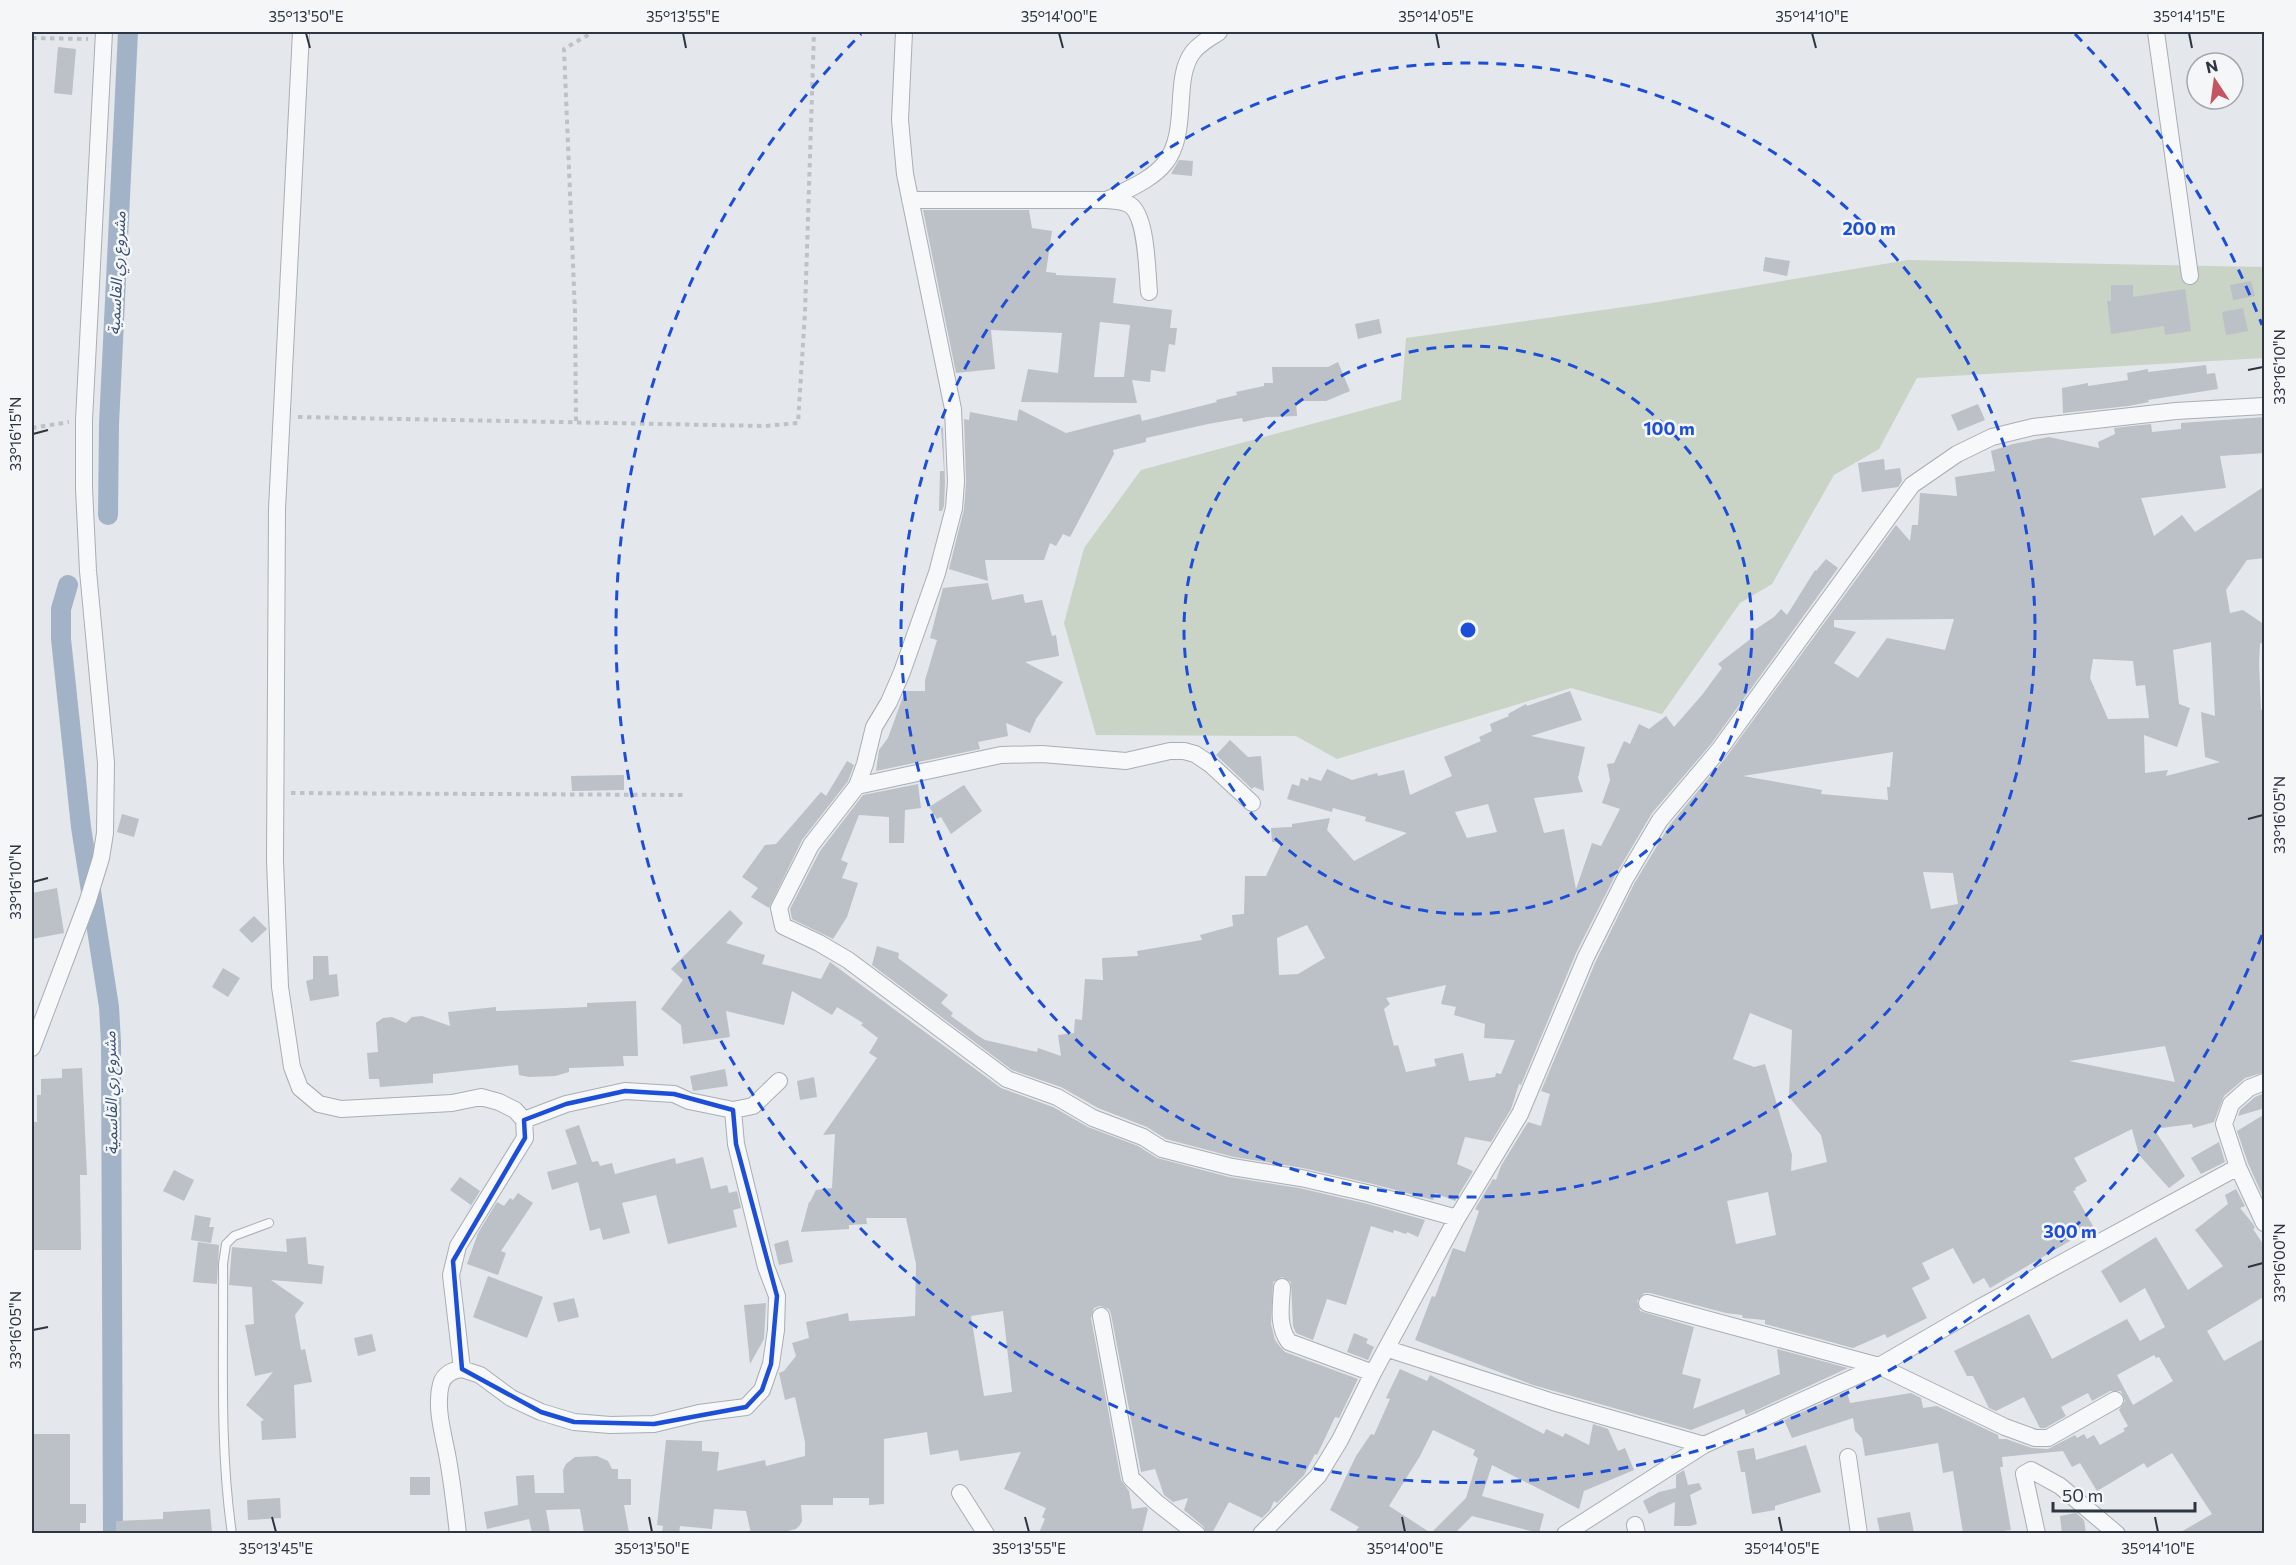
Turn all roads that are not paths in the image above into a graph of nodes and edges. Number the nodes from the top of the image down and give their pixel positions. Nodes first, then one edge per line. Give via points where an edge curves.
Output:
1 (301, 32) edge
2 (904, 32) edge
3 (1219, 32) edge
4 (2156, 32) edge
5 (103, 35) edge
6 (910, 200) junction
7 (1107, 200) junction
8 (2190, 276) dead end
9 (1149, 292) dead end
10 (2265, 406) edge
11 (857, 786) junction
12 (1252, 803) dead end
13 (32, 1048) edge
14 (779, 1081) dead end
15 (2265, 1082) edge
16 (733, 1110) junction
17 (524, 1120) junction
18 (2238, 1167) junction
19 (1457, 1218) junction
20 (269, 1223) dead end
21 (2265, 1223) edge
22 (1282, 1287) dead end
23 (1647, 1303) dead end
24 (1101, 1316) dead end
25 (1388, 1349) junction
26 (1879, 1366) junction
27 (462, 1369) junction
28 (1373, 1373) junction
29 (2115, 1400) dead end
30 (1704, 1445) junction
31 (1848, 1457) dead end
32 (960, 1493) dead end
33 (1269, 1531) edge
34 (232, 1533) edge
35 (458, 1533) edge
36 (986, 1533) edge
37 (1197, 1533) edge
38 (1565, 1533) edge
39 (1858, 1533) edge
40 (2037, 1533) edge
41 (2117, 1533) edge

1 - 17 street via 278,509 275,861 280,987 292,1067 300,1088 319,1104 341,1109 452,1103 481,1097 515,1110
2 - 6 street via 900,120
3 - 7 street via 1189,58 1176,139 1166,161 1154,173
4 - 8 street
5 - 13 street via 84,488 106,763 105,833 87,900
6 - 7 street
6 - 11 street via 952,410 956,491 936,573 902,672 874,727
7 - 9 street via 1130,205 1139,215
10 - 19 street via 2176,411 2033,427 1992,437 1966,449 1912,485 1719,750 1660,820 1586,957 1520,1114
11 - 12 street via 1000,755 1126,761 1184,750 1210,764
11 - 19 street via 811,844 779,908 783,926 848,960 1007,1079 1056,1097 1162,1149 1371,1194
14 - 16 street via 753,1106
15 - 18 street via 2249,1088 2231,1104 2224,1124
16 - 17 street via 674,1094 625,1091 566,1104
16 - 27 street via 736,1144 766,1267 777,1296 771,1364 762,1390 746,1407 654,1424 574,1422 511,1398 480,1375
17 - 27 street via 525,1138 453,1261
18 - 21 street
18 - 26 street
19 - 25 street
20 - 34 lane via 234,1236 226,1244 223,1264 225,1461
22 - 28 street via 1281,1322 1288,1342
23 - 26 street
24 - 37 street via 1131,1478
25 - 28 street
25 - 30 street
26 - 29 street via 2035,1438 2048,1438
26 - 30 street
27 - 35 street via 446,1374 441,1383 440,1406
28 - 33 street via 1318,1476
30 - 38 street
31 - 39 street
32 - 36 street
40 - 41 street via 2024,1474 2031,1470 2060,1486

